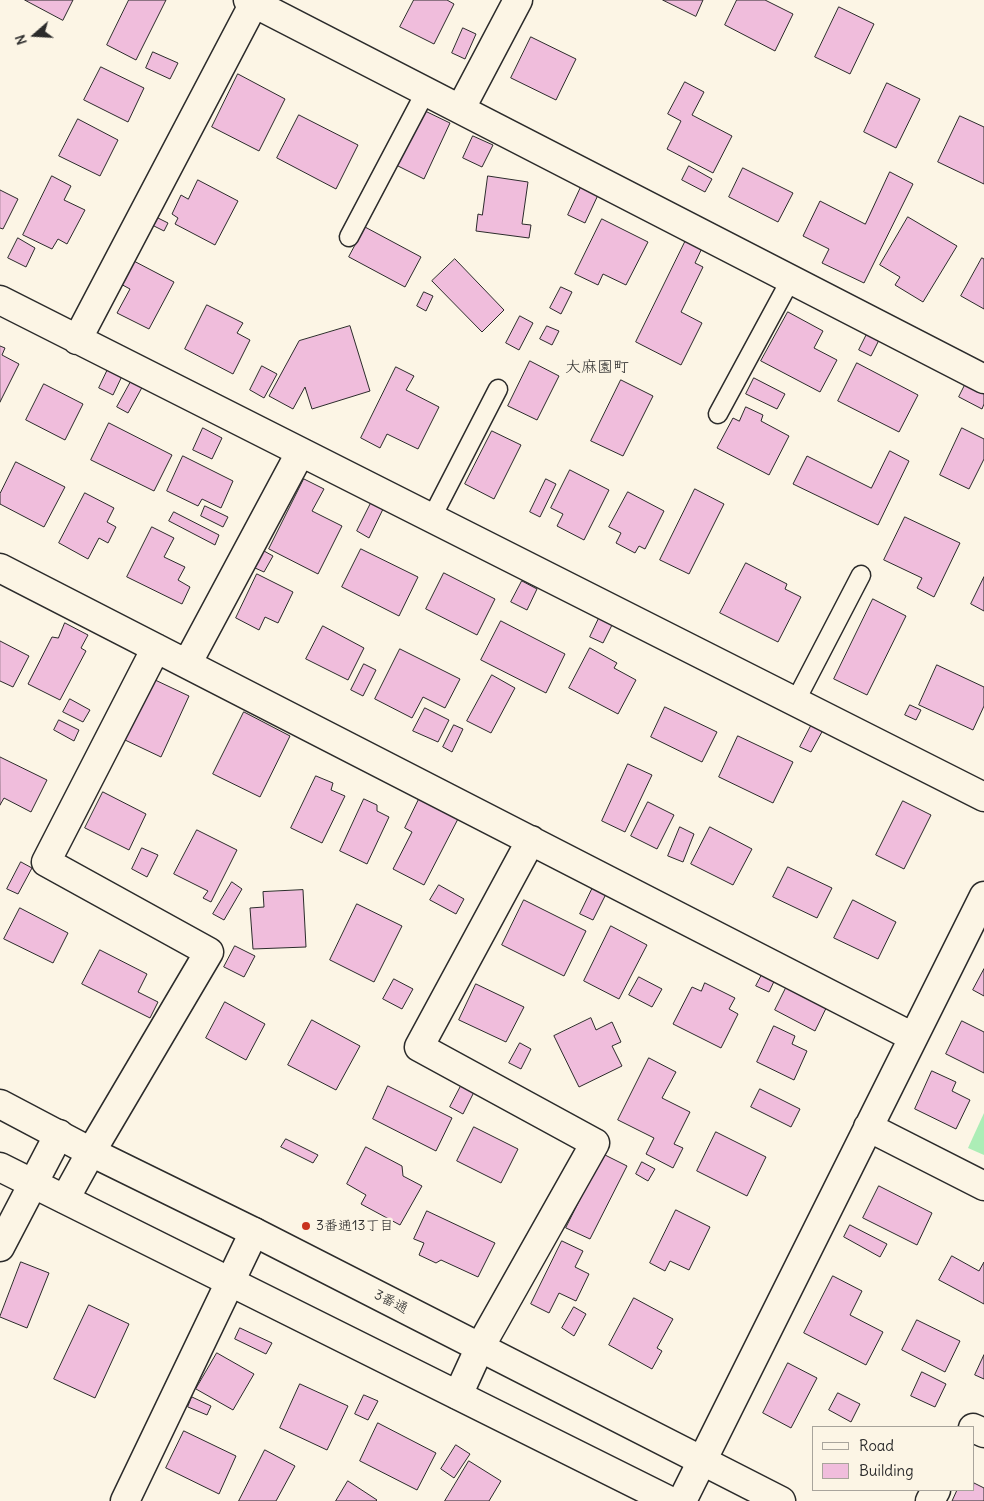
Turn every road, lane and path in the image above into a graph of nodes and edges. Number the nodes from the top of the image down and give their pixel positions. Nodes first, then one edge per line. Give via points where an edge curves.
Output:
1 (518, 0) edge
2 (251, 2) edge
3 (426, 91) junction
4 (461, 108) junction
5 (349, 237) dead end
6 (791, 279) junction
7 (0, 300) edge
8 (77, 340) junction
9 (984, 379) edge
10 (498, 389) dead end
11 (718, 414) dead end
12 (300, 453) junction
13 (431, 519) junction
14 (0, 568) edge
15 (860, 575) dead end
16 (156, 648) junction
17 (187, 664) junction
18 (795, 702) junction
19 (984, 797) edge
20 (531, 840) junction
21 (984, 896) edge
22 (913, 1037) junction
23 (0, 1104) edge
24 (868, 1127) junction
25 (59, 1134) junction
26 (91, 1152) junction
27 (0, 1166) edge
28 (34, 1183) junction
29 (984, 1186) edge
30 (65, 1199) junction
31 (254, 1232) junction
32 (0, 1247) edge
33 (231, 1282) junction
34 (480, 1347) junction
35 (458, 1395) junction
36 (703, 1460) junction
37 (135, 1498) edge
38 (670, 1501) edge
39 (682, 1501) edge
40 (781, 1501) edge

1 - 4 street
2 - 3 street
2 - 8 street
3 - 4 street
3 - 5 lane
4 - 6 street
6 - 9 street
6 - 11 lane
7 - 8 street
8 - 12 street
10 - 13 lane
12 - 13 street
12 - 17 street
13 - 18 street
14 - 16 street
15 - 18 lane
16 - 17 street
16 - 26 street via 46,862 209,952
17 - 20 street
18 - 19 street
20 - 22 street
20 - 34 street via 418,1047 595,1143
21 - 22 street
22 - 24 street
23 - 25 street, 3番通
24 - 29 street
24 - 36 street
25 - 26 street, 3番通
25 - 28 street
26 - 30 street
26 - 31 street, 3番通
27 - 28 street
28 - 30 street
28 - 32 street
30 - 33 street
31 - 33 street
31 - 34 street, 3番通
33 - 35 street
33 - 37 street
34 - 35 street
34 - 36 street, 3番通
35 - 38 street
36 - 39 street
36 - 40 street, 3番通

